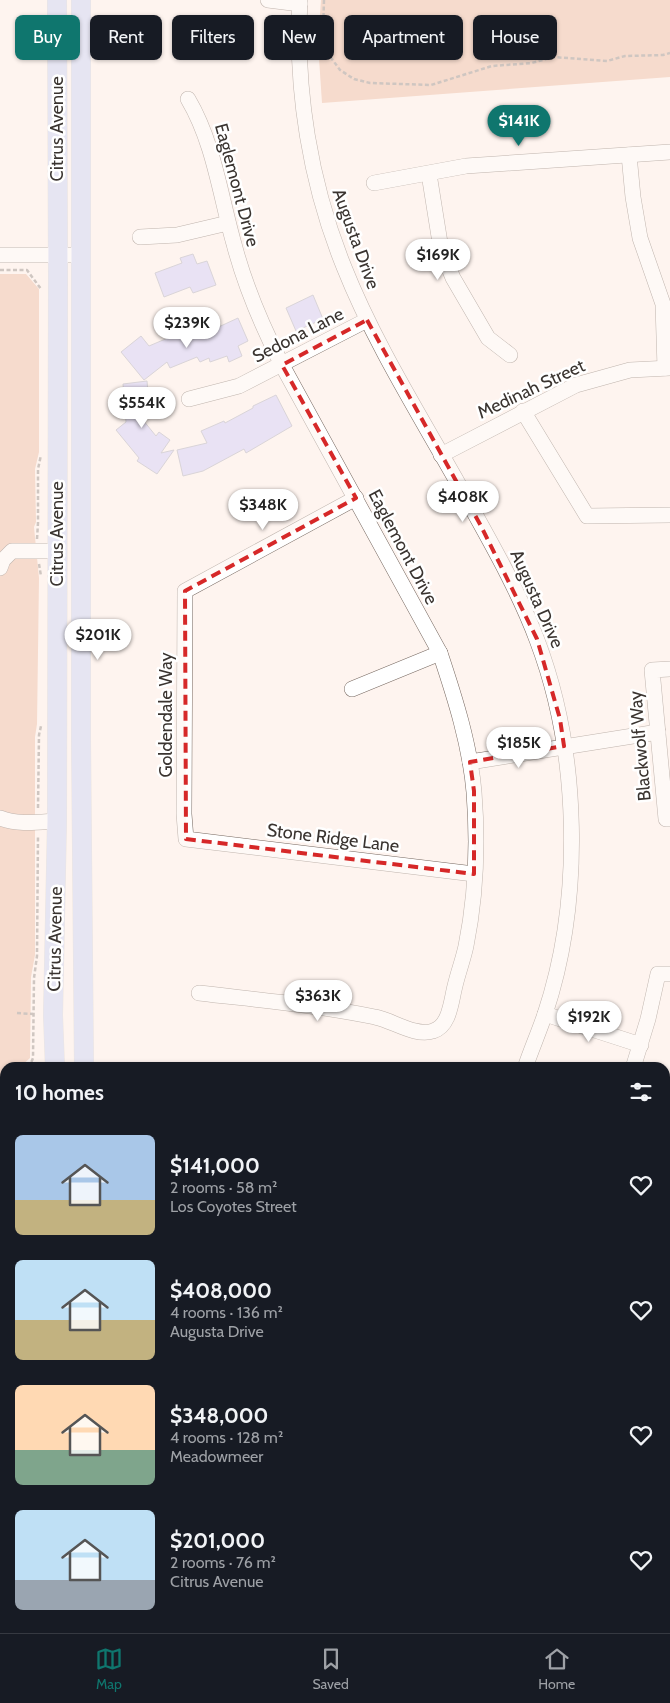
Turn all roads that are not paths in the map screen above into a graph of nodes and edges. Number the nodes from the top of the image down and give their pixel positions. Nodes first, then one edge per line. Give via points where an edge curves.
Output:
1 (57, 0) edge
2 (81, 0) edge
3 (268, 0) edge
4 (300, 2) edge
5 (188, 99) dead end
6 (670, 152) edge
7 (628, 155) junction
8 (429, 174) junction
9 (374, 183) dead end
10 (228, 223) junction
11 (140, 238) dead end
12 (0, 255) edge
13 (58, 255) junction
14 (81, 255) junction
15 (367, 320) junction
16 (510, 355) dead end
17 (282, 365) junction
18 (667, 368) edge
19 (189, 399) dead end
20 (523, 411) junction
21 (442, 455) junction
22 (356, 498) junction
23 (670, 515) edge
24 (57, 551) junction
25 (0, 568) edge
26 (440, 653) junction
27 (670, 670) edge
28 (352, 689) dead end
29 (658, 732) junction
30 (564, 746) junction
31 (470, 762) junction
32 (0, 818) edge
33 (668, 819) edge
34 (47, 822) junction
35 (186, 839) joint
36 (474, 874) junction
37 (664, 974) edge
38 (199, 993) dead end
39 (545, 1014) junction
40 (641, 1044) junction
41 (55, 1062) edge
42 (84, 1062) edge
43 (527, 1062) edge
44 (635, 1062) edge

1 - 13 main road, Citrus Avenue
2 - 14 main road, Citrus Avenue
3 - 4 street
4 - 15 street, Augusta Drive via 304,116 317,183 328,224
5 - 10 street, Eaglemont Drive via 211,149
6 - 7 street
7 - 8 street via 466,166
7 - 18 street via 640,238 662,304
8 - 9 street
8 - 16 street via 441,248 453,278 488,338
10 - 11 street via 177,235
10 - 17 street, Eaglemont Drive via 245,281
12 - 13 street
13 - 14 street
13 - 24 main road, Citrus Avenue
14 - 42 main road, Citrus Avenue
15 - 17 street, Sedona Lane
15 - 21 street, Augusta Drive
17 - 19 street, Sedona Lane via 239,386
17 - 22 street, Eaglemont Drive
18 - 20 street, Medinah Street via 630,370 603,376 576,385
20 - 21 street, Medinah Street
20 - 23 street via 586,516
21 - 30 street, Augusta Drive via 515,590 537,639 549,675
22 - 26 street, Eaglemont Drive
22 - 35 street, Goldendale Way via 185,590
24 - 25 street via 12,551
24 - 34 main road, Citrus Avenue
26 - 28 street
26 - 31 street, Eaglemont Drive via 454,693
27 - 29 street, Blackwolf Way via 652,670
29 - 30 street
29 - 33 street, Blackwolf Way
30 - 31 street
30 - 39 street, Augusta Drive via 572,848 560,954
31 - 36 street, Eaglemont Drive via 474,791
32 - 34 street via 10,822
34 - 41 main road, Citrus Avenue
35 - 36 street, Stone Ridge Lane
36 - 38 street, Eaglemont Drive via 466,948 446,1020 434,1031 416,1032 380,1018 348,1011
37 - 40 street
39 - 40 street
39 - 43 street, Augusta Drive
40 - 44 street

